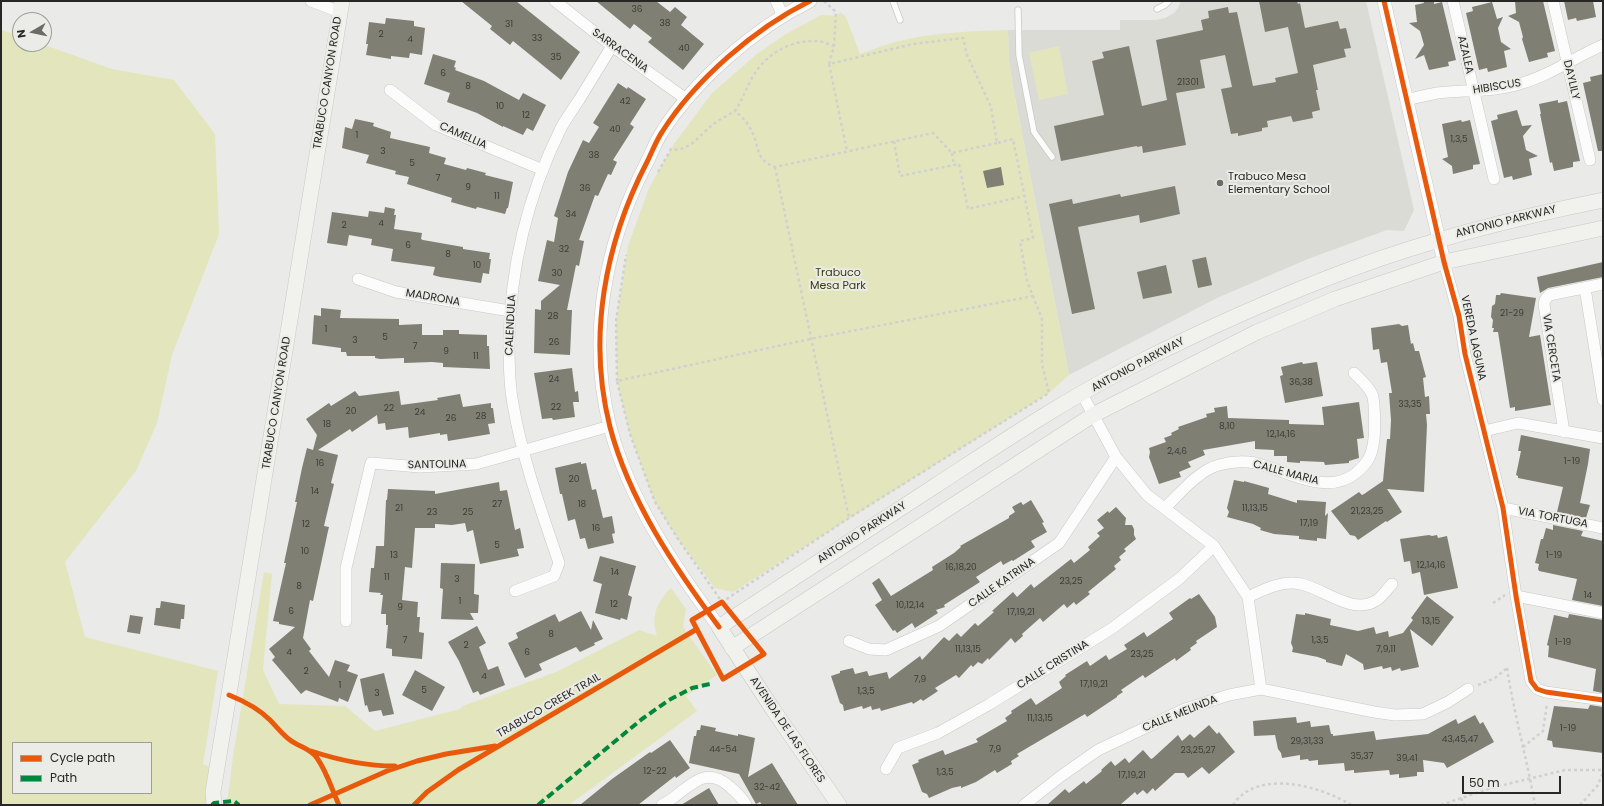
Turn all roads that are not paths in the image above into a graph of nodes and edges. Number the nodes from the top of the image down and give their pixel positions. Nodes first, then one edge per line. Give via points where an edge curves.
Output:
1 (310, 1) edge
2 (555, 1) edge
3 (776, 1) edge
4 (810, 1) edge
5 (893, 1) edge
6 (1169, 1) edge
7 (1384, 1) edge
8 (1453, 1) edge
9 (1553, 1) edge
10 (341, 6) edge
11 (1158, 9) dead end
12 (1018, 10) dead end
13 (784, 16) junction
14 (900, 20) dead end
15 (1603, 45) edge
16 (612, 46) junction
17 (1567, 63) junction
18 (390, 90) dead end
19 (1474, 91) junction
20 (686, 99) junction
21 (1407, 100) junction
22 (1052, 157) dead end
23 (1590, 160) dead end
24 (543, 170) junction
25 (1494, 179) dead end
26 (1603, 200) edge
27 (1603, 228) edge
28 (1439, 240) junction
29 (1444, 262) junction
30 (358, 279) dead end
31 (1603, 284) edge
32 (1585, 288) junction
33 (510, 311) junction
34 (1354, 373) dead end
35 (1082, 394) junction
36 (1603, 400) edge
37 (1093, 415) junction
38 (610, 426) junction
39 (1484, 431) junction
40 (1564, 432) junction
41 (1603, 438) edge
42 (523, 450) junction
43 (1116, 457) junction
44 (1165, 508) junction
45 (1503, 508) junction
46 (1603, 528) edge
47 (1214, 546) junction
48 (1392, 584) dead end
49 (515, 591) dead end
50 (1516, 596) junction
51 (1248, 597) junction
52 (1603, 614) edge
53 (346, 621) dead end
54 (719, 627) junction
55 (849, 641) dead end
56 (732, 648) junction
57 (1261, 689) junction
58 (1468, 689) road end
59 (1603, 700) edge
60 (886, 769) dead end
61 (214, 805) edge
62 (662, 805) edge
63 (746, 805) edge
64 (839, 805) edge
65 (1024, 805) edge

1 - 10 street
2 - 16 street, SARRACENIA
3 - 13 street
4 - 13 street, AVENIDA DE LAS FLORES
5 - 14 lane
6 - 11 lane
7 - 21 street, VEREDA LAGUNA
8 - 19 street, AZALEA
9 - 17 street, DAYLILY
10 - 61 main road, TRABUCO CANYON ROAD via 213,792
12 - 22 lane via 1018,55 1034,132
13 - 20 street, AVENIDA DE LAS FLORES via 731,54
15 - 17 street, HIBISCUS
16 - 20 street, SARRACENIA
16 - 24 street, CALENDULA via 562,127
17 - 19 street, HIBISCUS via 1519,84
17 - 23 street, DAYLILY
18 - 24 street, CAMELLIA via 436,125
19 - 21 street, HIBISCUS via 1435,94
19 - 25 street, AZALEA
20 - 38 street, AVENIDA DE LAS FLORES via 662,133 626,206 604,284 600,325 601,376
21 - 28 street, VEREDA LAGUNA
24 - 33 street, CALENDULA via 517,255
26 - 28 main road, ANTONIO PARKWAY via 1552,210
27 - 29 main road
28 - 29 street, VEREDA LAGUNA
28 - 35 main road, ANTONIO PARKWAY via 1355,268 1268,303 1189,338
29 - 37 main road via 1335,299 1257,332
29 - 39 street, VEREDA LAGUNA via 1460,316 1465,354
30 - 33 street, MADRONA via 396,292
31 - 32 street, VIA CERCETA
32 - 36 street
32 - 40 street, VIA CERCETA via 1549,295 1544,304
33 - 42 street, CALENDULA via 509,364 512,403
34 - 44 street, CALLE MARIA via 1373,394 1375,431 1373,450 1367,464 1351,477 1332,483 1314,482 1253,463 1218,465 1196,478
35 - 37 street
35 - 54 main road, ANTONIO PARKWAY via 1009,437
37 - 43 street
37 - 56 main road
38 - 42 street, SANTOLINA
38 - 54 street, AVENIDA DE LAS FLORES via 619,457 647,518
39 - 40 street via 1518,423
39 - 45 street, VEREDA LAGUNA
40 - 41 street
42 - 49 street, CALENDULA via 559,563 554,576
42 - 53 street, SANTOLINA via 476,464 420,467 371,463 346,568
43 - 44 street via 1147,495
43 - 55 street, CALLE KATRINA via 1059,543 946,622 886,650 869,649
44 - 47 street
45 - 46 street, VIA TORTUGA
45 - 50 street, VEREDA LAGUNA
47 - 51 street
47 - 60 street, CALLE CRISTINA via 1179,579 1104,633 938,734 898,748
48 - 51 street via 1377,600 1364,605 1348,603 1301,584 1276,584
50 - 52 street
50 - 59 street, VEREDA LAGUNA via 1531,681 1537,689
51 - 57 street
54 - 56 main road, AVENIDA DE LAS FLORES
56 - 64 main road, AVENIDA DE LAS FLORES
57 - 58 street, CALLE MELINDA via 1395,715 1423,714
57 - 65 street, CALLE MELINDA via 1229,695 1186,709 1098,750
62 - 63 street via 704,777 724,781

